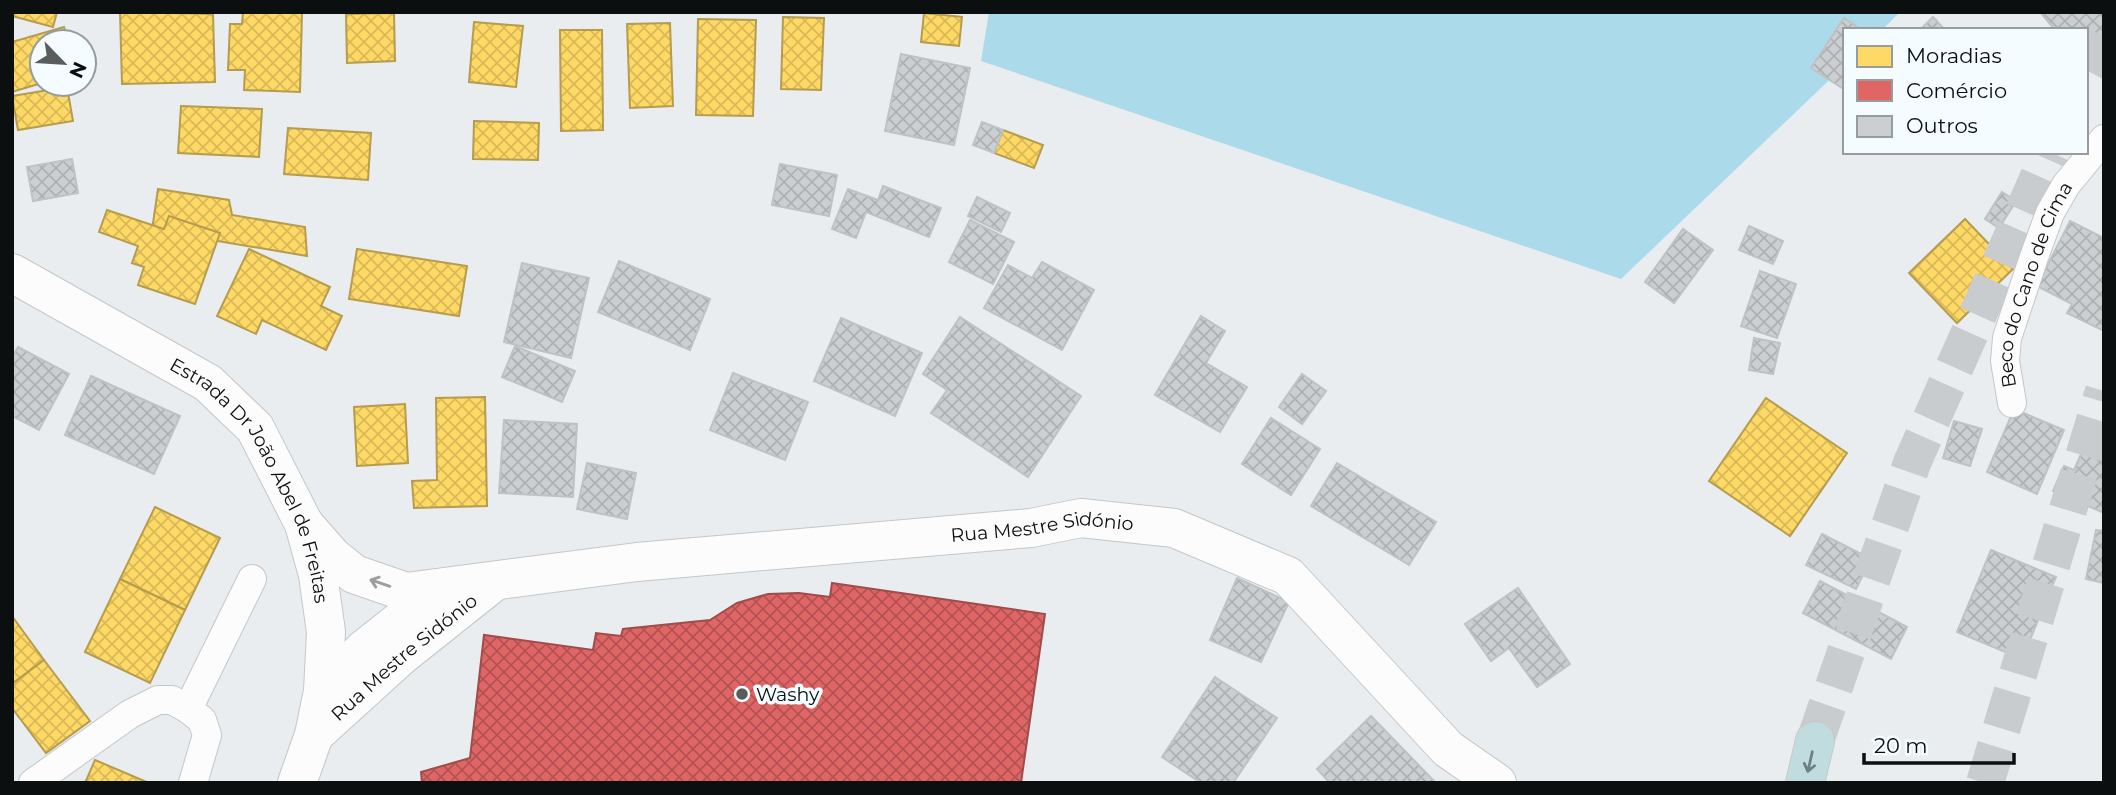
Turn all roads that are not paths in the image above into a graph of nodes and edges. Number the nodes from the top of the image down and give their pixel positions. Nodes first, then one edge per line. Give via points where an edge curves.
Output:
1 (2104, 139) edge
2 (12, 273) edge
3 (2012, 403) dead end
4 (304, 524) junction
5 (252, 579) dead end
6 (495, 582) junction
7 (324, 691) junction
8 (188, 709) junction
9 (314, 735) junction
10 (1815, 741) tunnel mouth
11 (12, 768) edge
12 (24, 783) edge
13 (33, 783) edge
14 (193, 783) edge
15 (296, 783) edge
16 (1497, 783) edge
17 (1805, 783) edge

1 - 3 lane, Beco do Cano de Cima via 2066,185 2034,257 2007,338 2005,362
2 - 4 street, Estrada Dr João Abel de Freitas via 208,383 254,428
6 -> 4 street, Rua Mestre Sidónio via 406,592 354,574
4 - 7 street, Estrada Dr João Abel de Freitas via 318,575 326,632
5 - 8 lane
6 - 7 street, Rua Mestre Sidónio via 406,616 363,650
6 - 9 street, Rua Mestre Sidónio via 401,656
6 - 16 street, Rua Mestre Sidónio via 637,562 1031,528 1081,518 1174,528 1288,576 1448,749
7 - 9 street, Estrada Dr João Abel de Freitas
8 - 13 lane via 173,700 159,700 130,714
8 - 14 lane via 202,720 207,735
9 - 15 street, Estrada Dr João Abel de Freitas
10 -> 17 highway
11 - 12 lane

